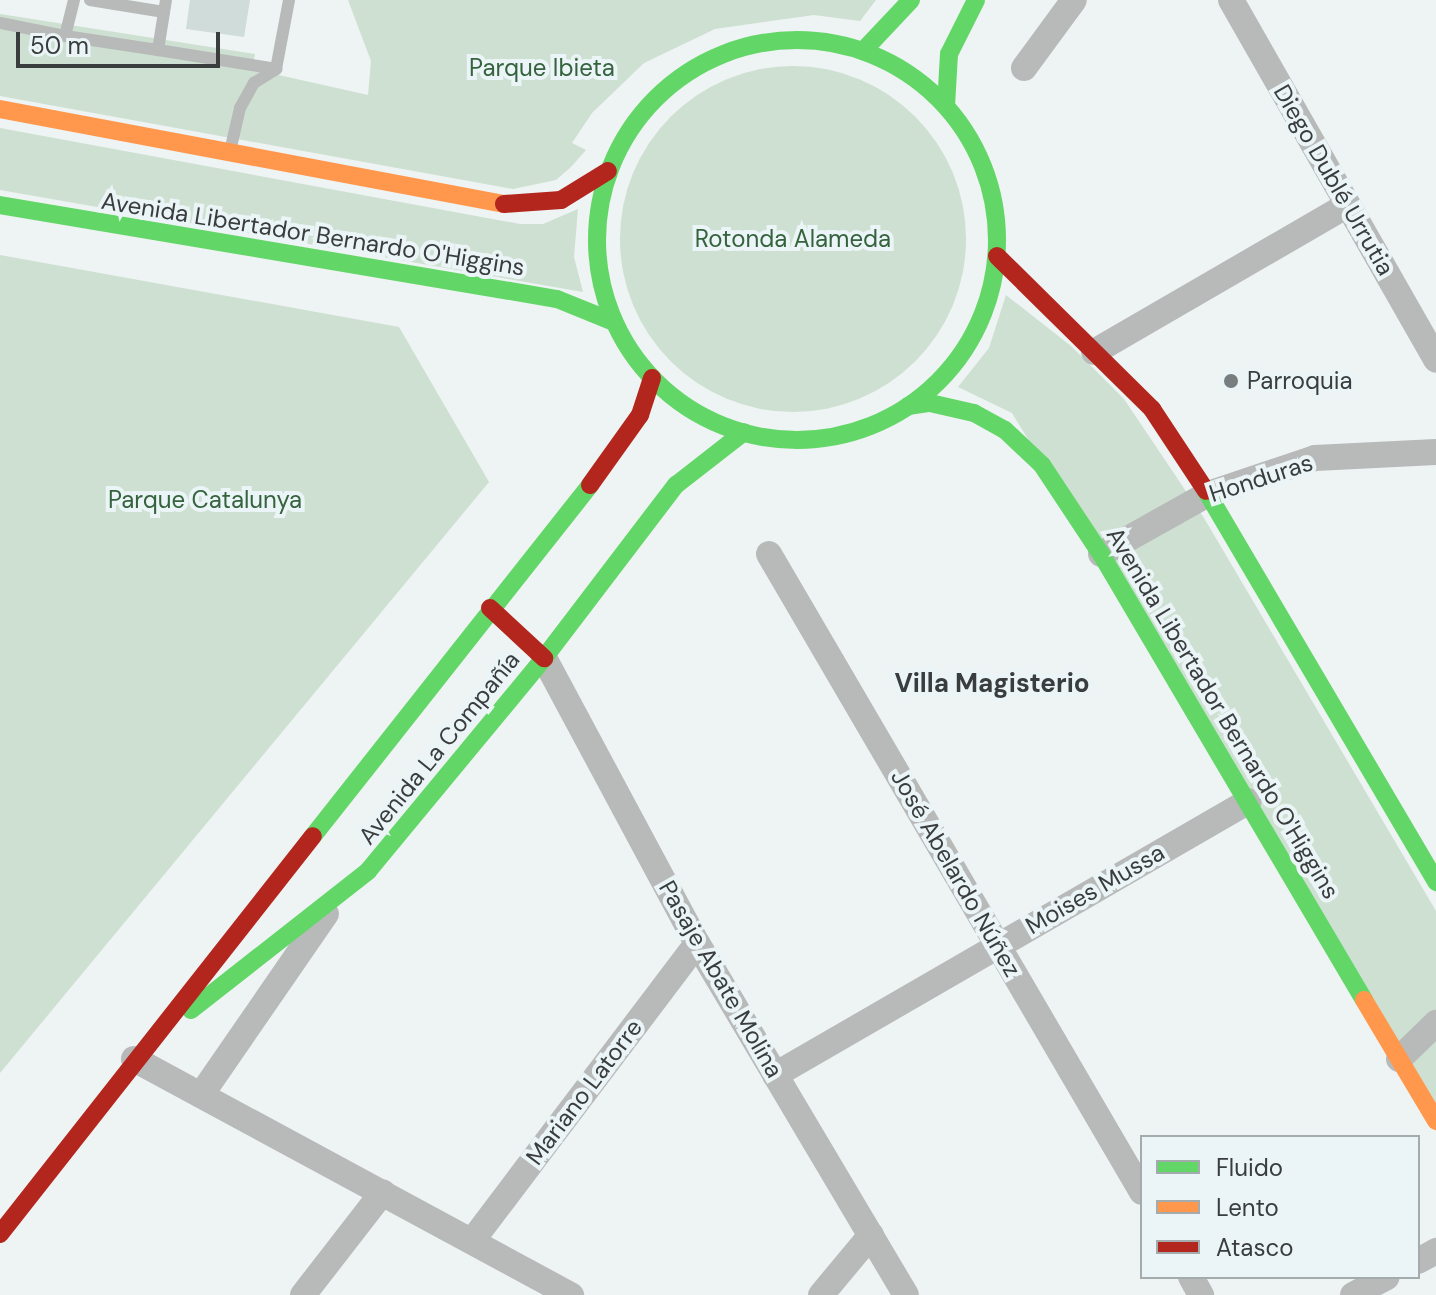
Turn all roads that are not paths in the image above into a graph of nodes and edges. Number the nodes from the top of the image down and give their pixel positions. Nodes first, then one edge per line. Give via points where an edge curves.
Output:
1 (74, 0) edge
2 (90, 0) edge
3 (289, 0) edge
4 (911, 0) edge
5 (976, 0) edge
6 (1074, 0) edge
7 (1231, 0) edge
8 (165, 6) edge
9 (0, 23) edge
10 (65, 36) junction
11 (158, 50) junction
12 (863, 51) junction
13 (1024, 68) dead end
14 (276, 69) junction
15 (946, 106) junction
16 (0, 109) edge
17 (229, 155) junction
18 (608, 171) junction
19 (0, 205) edge
20 (1348, 205) junction
21 (997, 256) junction
22 (614, 322) junction
23 (1094, 352) junction
24 (1436, 360) edge
25 (652, 378) junction
26 (908, 406) junction
27 (744, 432) junction
28 (1436, 452) edge
29 (1208, 494) junction
30 (769, 554) dead end
31 (1101, 554) junction
32 (490, 608) junction
33 (544, 658) junction
34 (1249, 801) junction
35 (1436, 882) edge
36 (336, 900) junction
37 (697, 943) junction
38 (998, 944) junction
39 (1436, 1023) edge
40 (134, 1059) junction
41 (1399, 1059) junction
42 (775, 1075) junction
43 (201, 1095) junction
44 (1436, 1121) edge
45 (1140, 1189) edge
46 (383, 1192) junction
47 (0, 1234) edge
48 (871, 1235) junction
49 (472, 1241) junction
50 (1383, 1279) edge
51 (303, 1295) edge
52 (571, 1295) edge
53 (821, 1295) edge
54 (906, 1295) edge
55 (1353, 1295) edge

1 - 10 lane
2 - 8 lane
3 - 14 lane
4 - 12 main road
5 - 15 main road via 949,54
6 - 13 street
7 - 20 street, Diego Dublé Urrutia
8 - 11 lane
9 - 10 lane
10 - 11 lane
11 - 14 lane
12 - 15 main road via 908,74
12 - 18 main road via 793,40 723,54 662,91 638,118
14 - 17 lane via 254,83 240,108
15 - 21 main road via 966,132 988,181
16 - 17 main road
17 - 18 main road via 518,207 561,200
18 - 22 main road via 597,247
19 - 22 main road, Avenida Libertador Bernardo O'Higgins via 557,299
20 - 23 street
20 - 24 street, Diego Dublé Urrutia
21 - 23 main road
21 - 26 main road via 987,300 969,341 952,366
22 - 25 main road
23 - 29 main road via 1152,409
25 - 27 main road via 694,411
25 - 32 main road, Avenida La Compañía via 640,415 623,442
26 - 27 main road via 829,437
26 - 31 main road, Avenida Libertador Bernardo O'Higgins via 951,407 1005,430 1042,465
27 - 33 main road, Avenida La Compañía via 676,485
28 - 29 street, Honduras via 1315,458
29 - 31 street, Honduras
29 - 35 main road
30 - 38 street, José Abelardo Núñez
31 - 34 main road, Avenida Libertador Bernardo O'Higgins
32 - 33 main road
32 - 40 main road, Avenida La Compañía
33 - 36 main road, Avenida La Compañía via 395,842
33 - 37 street, Pasaje Abate Molina
34 - 38 street, Moises Mussa
34 - 41 main road, Avenida Libertador Bernardo O'Higgins
36 - 40 main road, Avenida La Compañía
36 - 43 street
37 - 42 street, Pasaje Abate Molina
37 - 49 street, Mariano Latorre
38 - 42 street, Moises Mussa
38 - 45 street, José Abelardo Núñez
39 - 41 street
40 - 43 street
40 - 47 main road, Avenida La Compañía
41 - 44 main road, Avenida Libertador Bernardo O'Higgins
42 - 48 street, Pasaje Abate Molina
43 - 46 street
46 - 49 street
46 - 51 street
48 - 53 street
48 - 54 street, Pasaje Abate Molina
49 - 52 street
50 - 55 street

